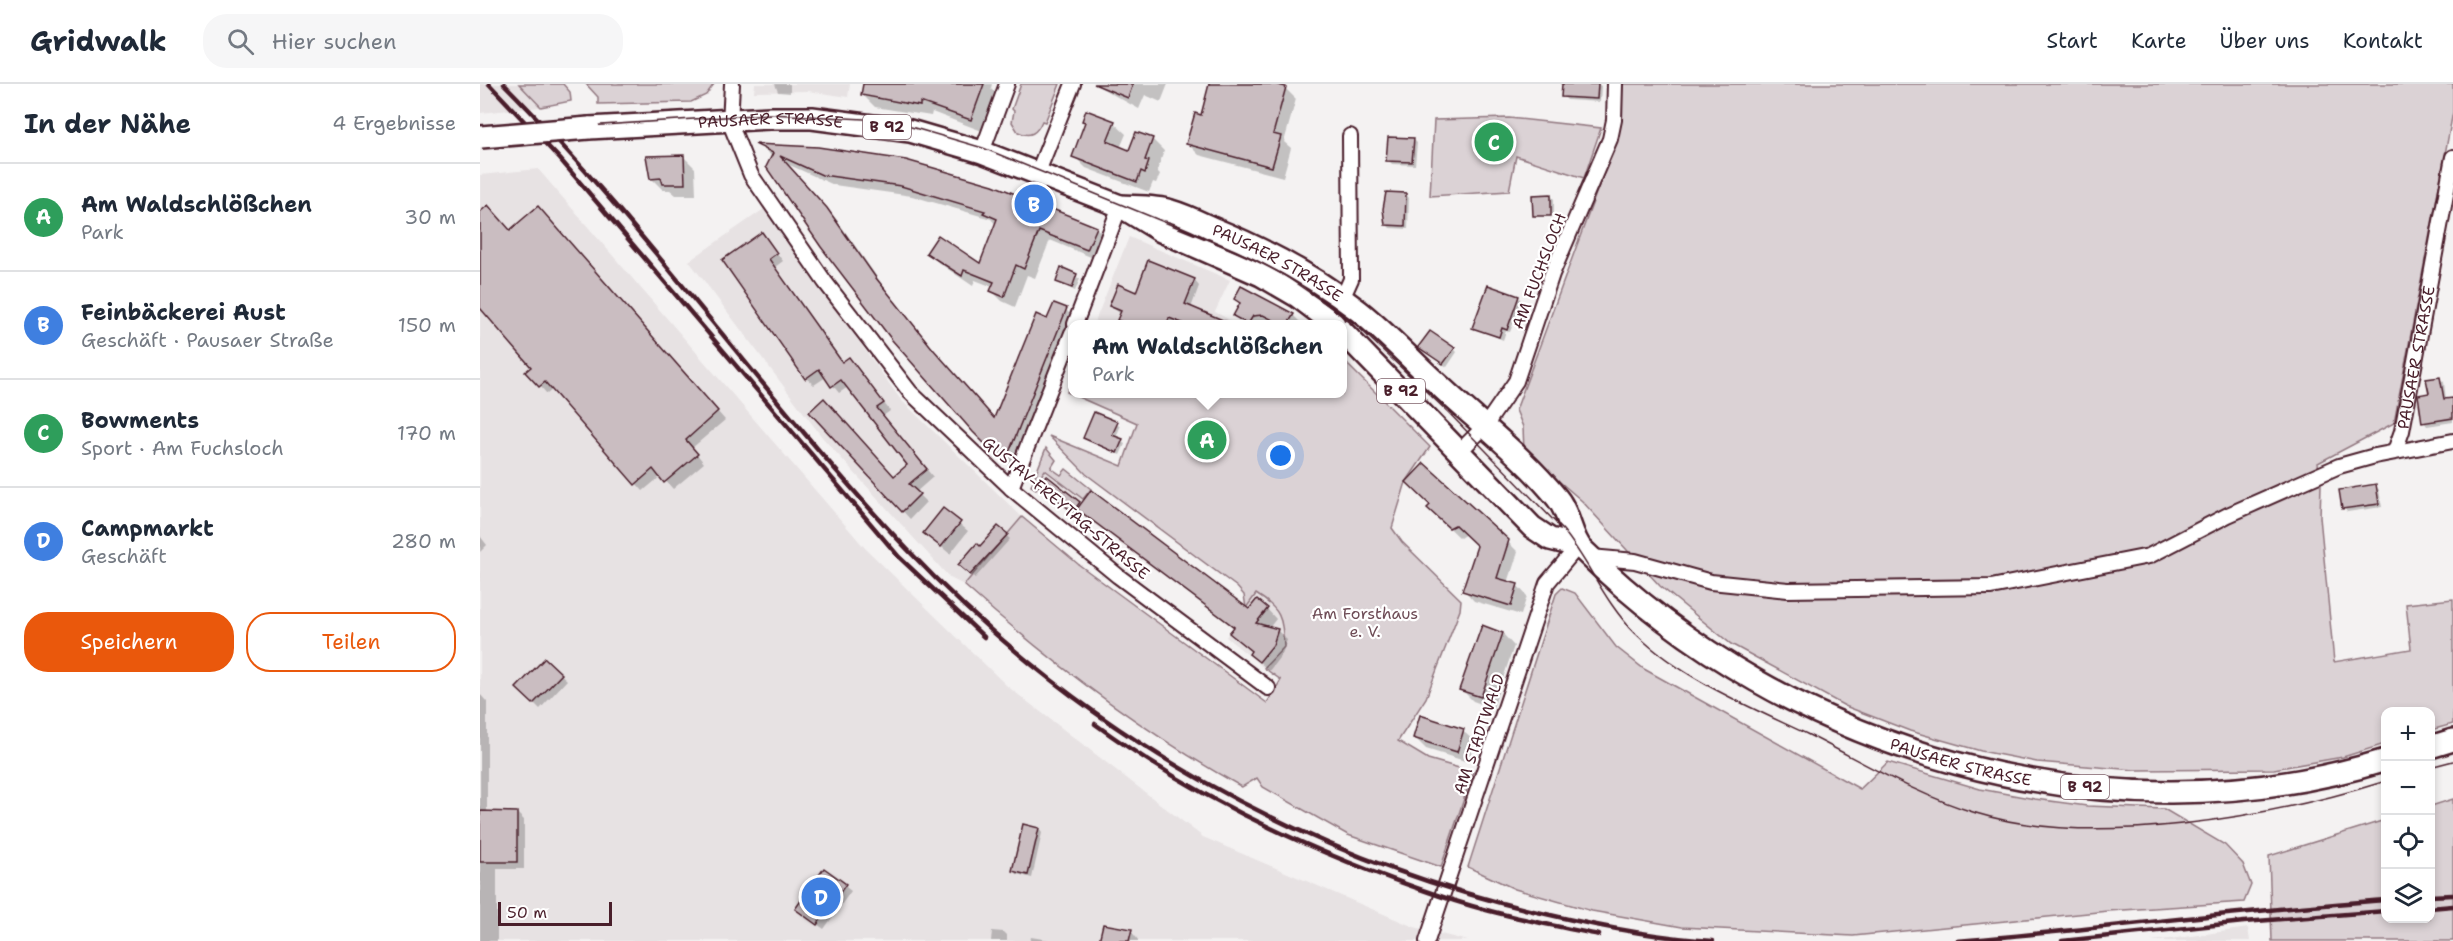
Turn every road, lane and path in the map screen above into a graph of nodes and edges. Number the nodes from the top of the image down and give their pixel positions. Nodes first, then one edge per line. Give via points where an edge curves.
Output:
1 (732, 84) edge
2 (1007, 84) edge
3 (1073, 84) edge
4 (1615, 84) edge
5 (730, 120) junction
6 (1350, 136) dead end
7 (480, 137) edge
8 (982, 152) junction
9 (2453, 157) edge
10 (1038, 172) junction
11 (1120, 206) junction
12 (1342, 299) junction
13 (1077, 320) edge
14 (1329, 320) edge
15 (1347, 336) edge
16 (1068, 343) edge
17 (1485, 426) junction
18 (2453, 441) edge
19 (2395, 451) junction
20 (1458, 453) junction
21 (1011, 488) junction
22 (1584, 551) junction
23 (1268, 688) dead end
24 (2453, 740) edge
25 (2435, 745) edge
26 (2382, 761) edge
27 (1427, 941) edge

1 - 5 street
2 - 8 street
3 - 10 street
4 - 17 street, AM FUCHSLOCH via 1610,139 1552,274 1516,381
5 - 7 main road, PAUSAER STRASSE / B 92, bridge
5 - 8 main road, PAUSAER STRASSE / B 92 via 812,118 864,123 910,131
5 - 21 street, GUSTAV-FREYTAG-STRASSE via 751,175 825,282 910,392
6 - 12 street via 1351,279
8 - 10 main road, PAUSAER STRASSE / B 92
9 - 19 street, PAUSAER STRASSE
10 - 11 main road, PAUSAER STRASSE / B 92
11 - 12 main road, PAUSAER STRASSE / B 92 via 1173,211 1288,264
11 - 13 street
11 - 14 main road, PAUSAER STRASSE / B 92 via 1161,231 1261,275
12 - 17 main road, PAUSAER STRASSE / B 92
15 - 20 main road, PAUSAER STRASSE / B 92
16 - 21 street
17 - 20 street, AM FUCHSLOCH
17 - 22 main road, PAUSAER STRASSE / B 92 via 1557,498
18 - 19 street, PAUSAER STRASSE
19 - 22 street, PAUSAER STRASSE via 2339,465 2149,556 1991,587 1788,590 1711,582
20 - 22 main road, PAUSAER STRASSE / B 92 via 1532,527 1550,539
21 - 23 street, GUSTAV-FREYTAG-STRASSE via 1118,576
22 - 26 main road, PAUSAER STRASSE / B 92 via 1687,639 1751,679 1904,749 1979,770 2119,791 2197,792 2276,785
22 - 27 street, AM STADTWALD via 1547,583
24 - 25 main road

